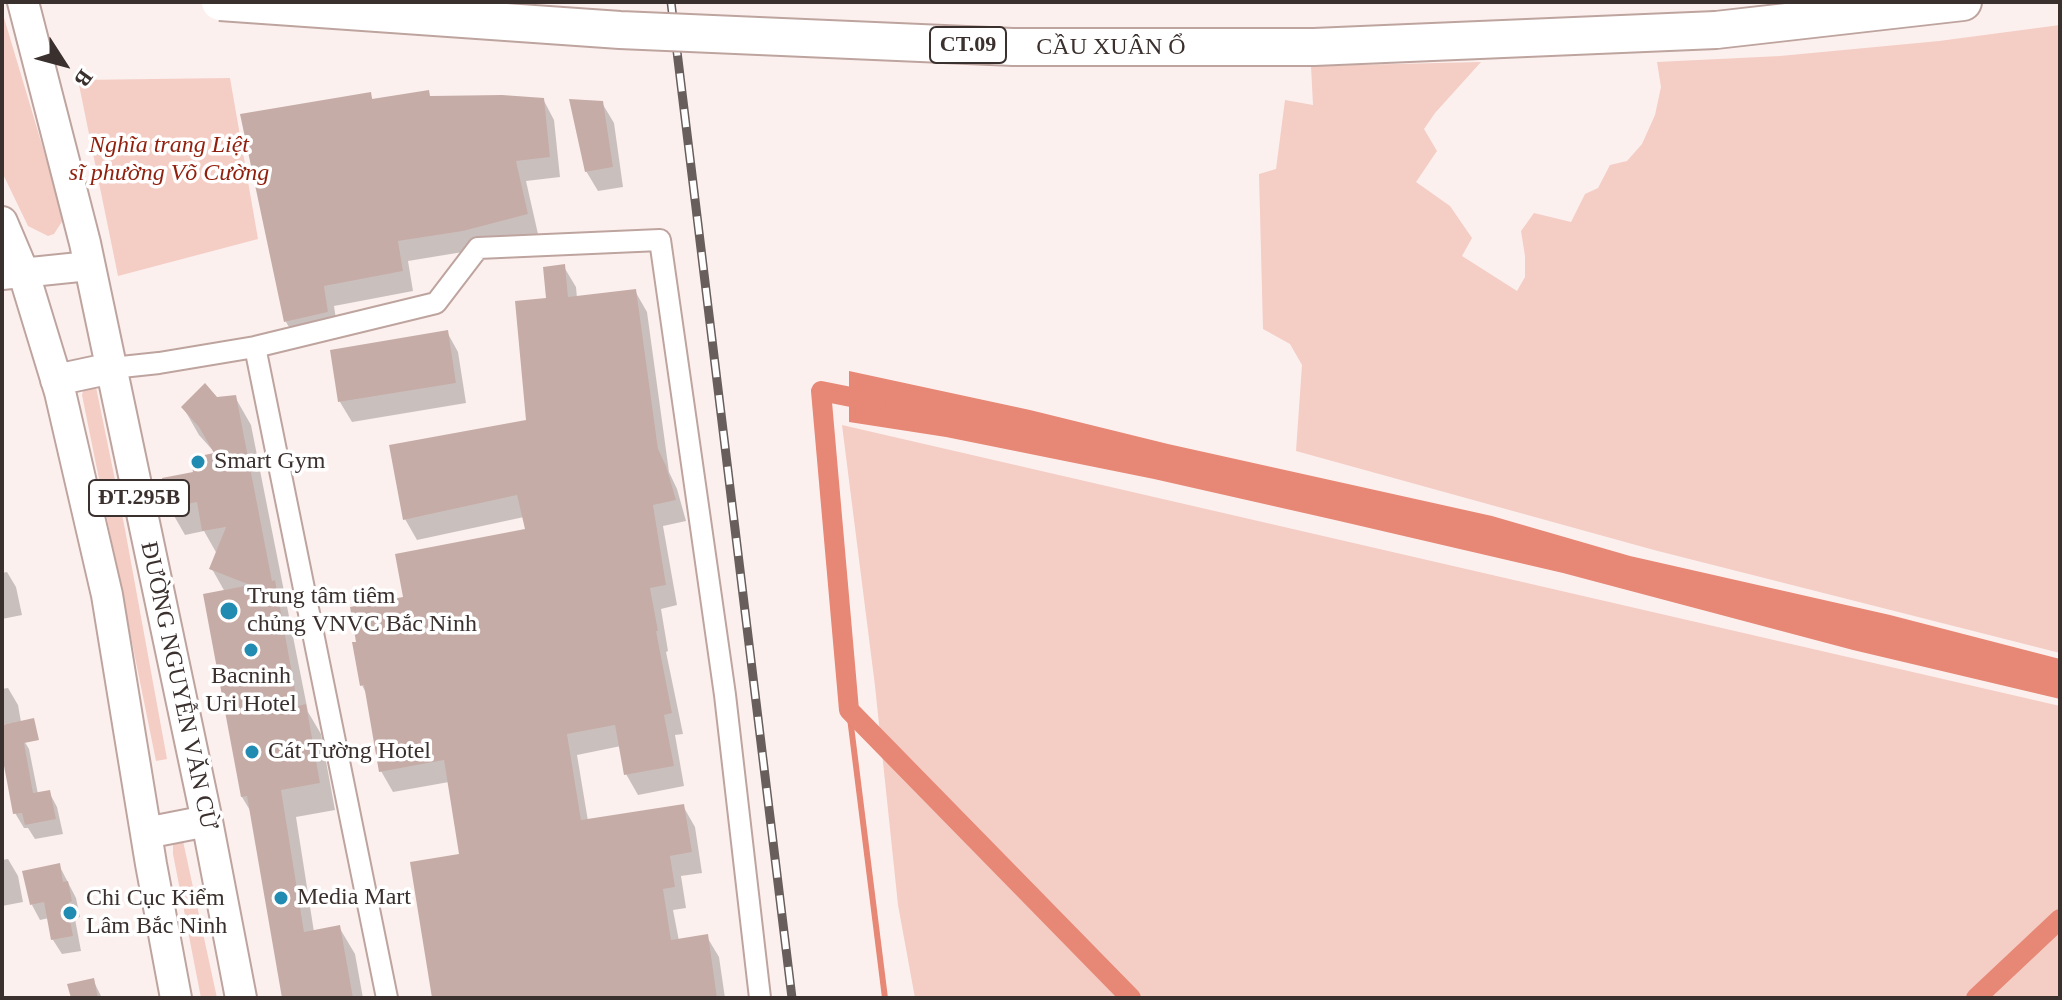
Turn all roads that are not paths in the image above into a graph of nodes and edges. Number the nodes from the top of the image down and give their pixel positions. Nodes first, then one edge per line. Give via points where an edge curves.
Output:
1 (23, 2) edge
2 (220, 2) edge
3 (1963, 2) edge
4 (2, 222) edge
5 (89, 266) junction
6 (13, 274) edge
7 (255, 347) junction
8 (112, 368) junction
9 (56, 380) junction
10 (207, 821) junction
11 (146, 833) junction
12 (176, 998) edge
13 (241, 998) edge
14 (387, 998) edge
15 (760, 998) edge

1 - 5 main road, ĐƯỜNG NGUYỄN VĂN CỪ / ĐT.295B
2 - 3 highway, CẦU XUÂN Ổ / CT.09, bridge via 620,30 1013,47 1314,47 1716,30
4 - 6 main road, ĐT.295B
5 - 6 street
5 - 8 main road, ĐƯỜNG NGUYỄN VĂN CỪ / ĐT.295B
6 - 9 main road, ĐT.295B
7 - 8 street
7 - 14 street
7 - 15 street via 436,303 478,248 660,240 725,695
8 - 9 main road
8 - 10 main road, ĐƯỜNG NGUYỄN VĂN CỪ / ĐT.295B
9 - 11 main road, ĐT.295B via 107,595
10 - 11 main road
10 - 13 main road, ĐƯỜNG NGUYỄN VĂN CỪ / ĐT.295B
11 - 12 main road, ĐT.295B

